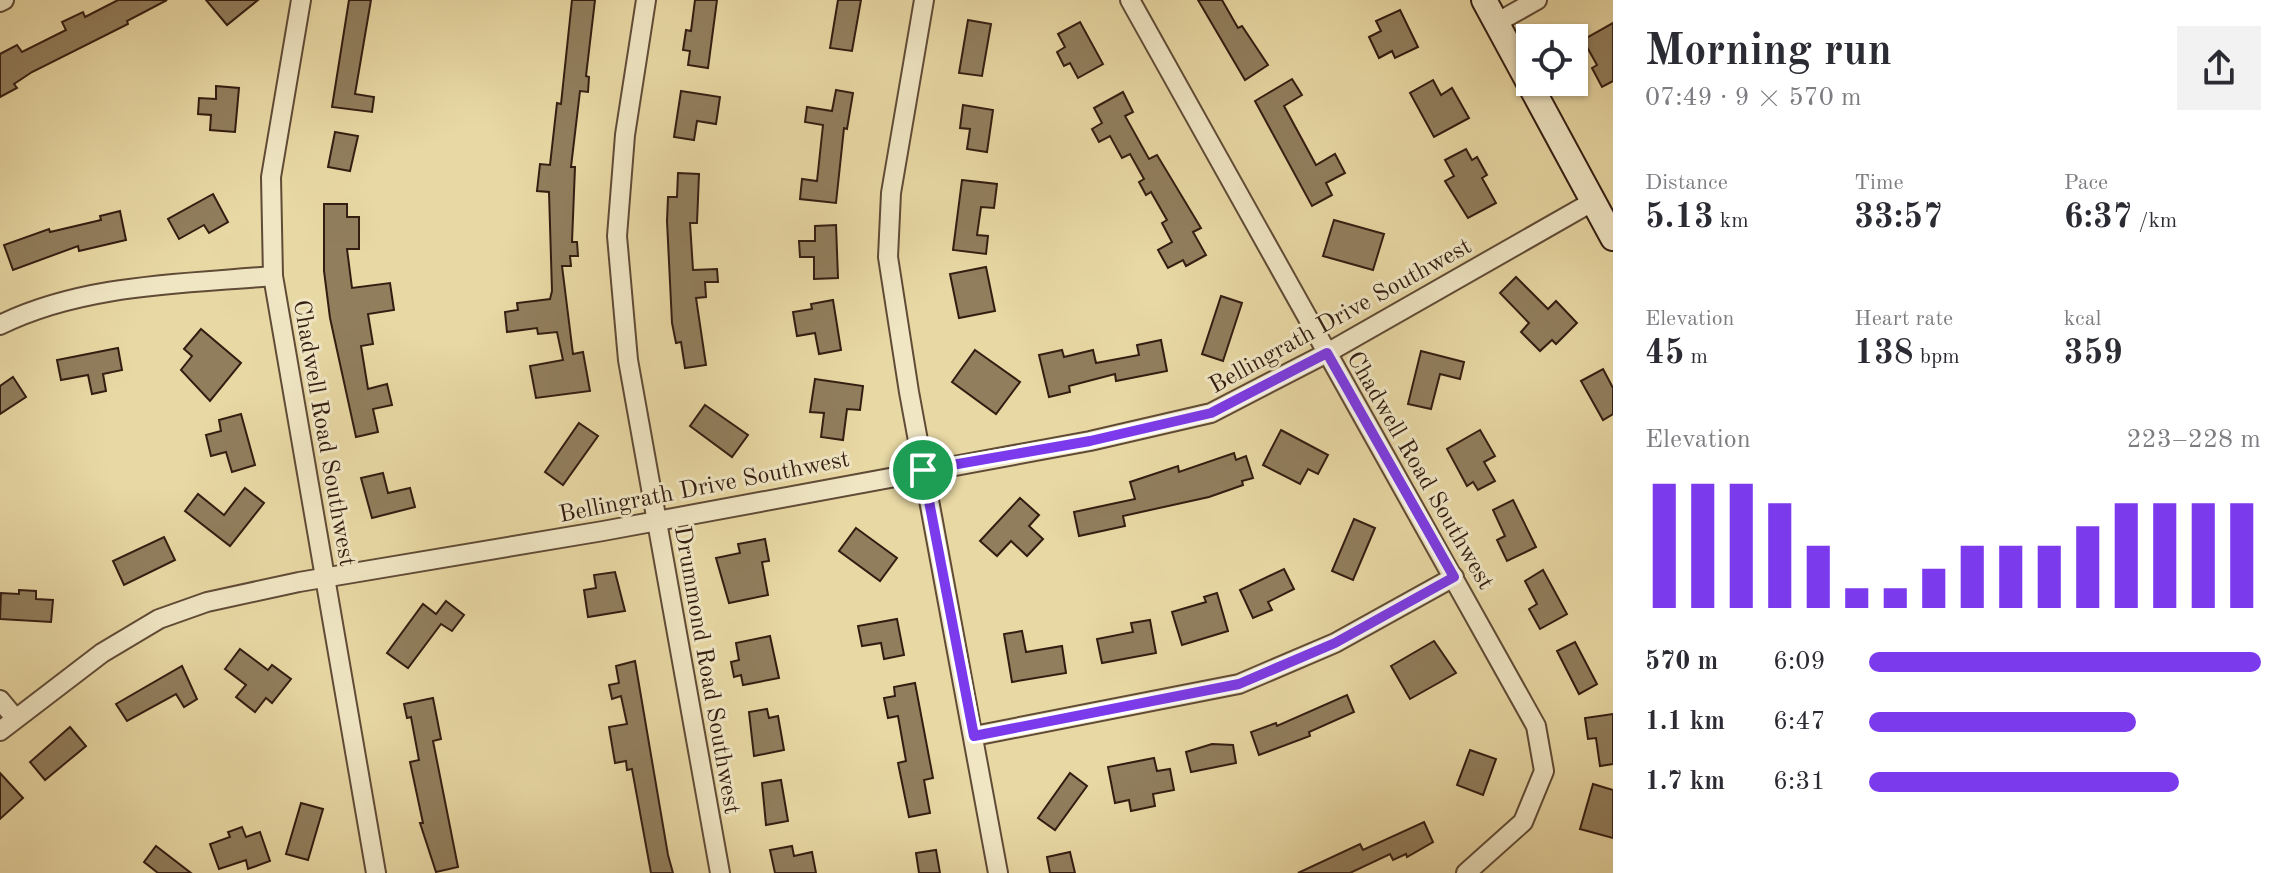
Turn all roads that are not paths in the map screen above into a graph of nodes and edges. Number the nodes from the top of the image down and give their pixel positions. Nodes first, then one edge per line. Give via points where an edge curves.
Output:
1 (301, 0) edge
2 (646, 0) edge
3 (924, 0) edge
4 (1130, 0) edge
5 (1484, 0) edge
6 (1537, 0) edge
7 (1496, 23) junction
8 (1592, 202) junction
9 (1613, 238) edge
10 (273, 276) junction
11 (0, 325) edge
12 (1327, 353) junction
13 (923, 470) junction
14 (657, 521) junction
15 (1454, 577) junction
16 (326, 579) junction
17 (0, 700) edge
18 (15, 718) junction
19 (0, 731) edge
20 (974, 736) junction
21 (376, 873) edge
22 (720, 873) edge
23 (998, 873) edge
24 (1466, 873) edge

1 - 10 street, Chadwell Road Southwest via 271,177
2 - 14 street, Drummond Road Southwest via 625,135 617,236 628,360
3 - 13 street via 891,193 888,257
4 - 12 street, Chadwell Road Southwest
5 - 7 main road
6 - 7 street
7 - 8 main road
8 - 9 main road
8 - 12 street, Bellingrath Drive Southwest
10 - 11 street via 127,289 35,308
10 - 16 street, Chadwell Road Southwest
12 - 13 street, Bellingrath Drive Southwest via 1211,413
12 - 15 street, Chadwell Road Southwest
13 - 14 street, Bellingrath Drive Southwest
13 - 20 street
14 - 16 street, Bellingrath Drive Southwest
14 - 22 street, Drummond Road Southwest
15 - 20 street via 1335,643 1239,684
15 - 24 street, Chadwell Road Southwest via 1536,726 1544,771 1523,822
16 - 18 street, Bellingrath Drive Southwest via 207,602 159,619 102,653
16 - 21 street, Chadwell Road Southwest
17 - 18 street
18 - 19 street, Bellingrath Drive Southwest
20 - 23 street

